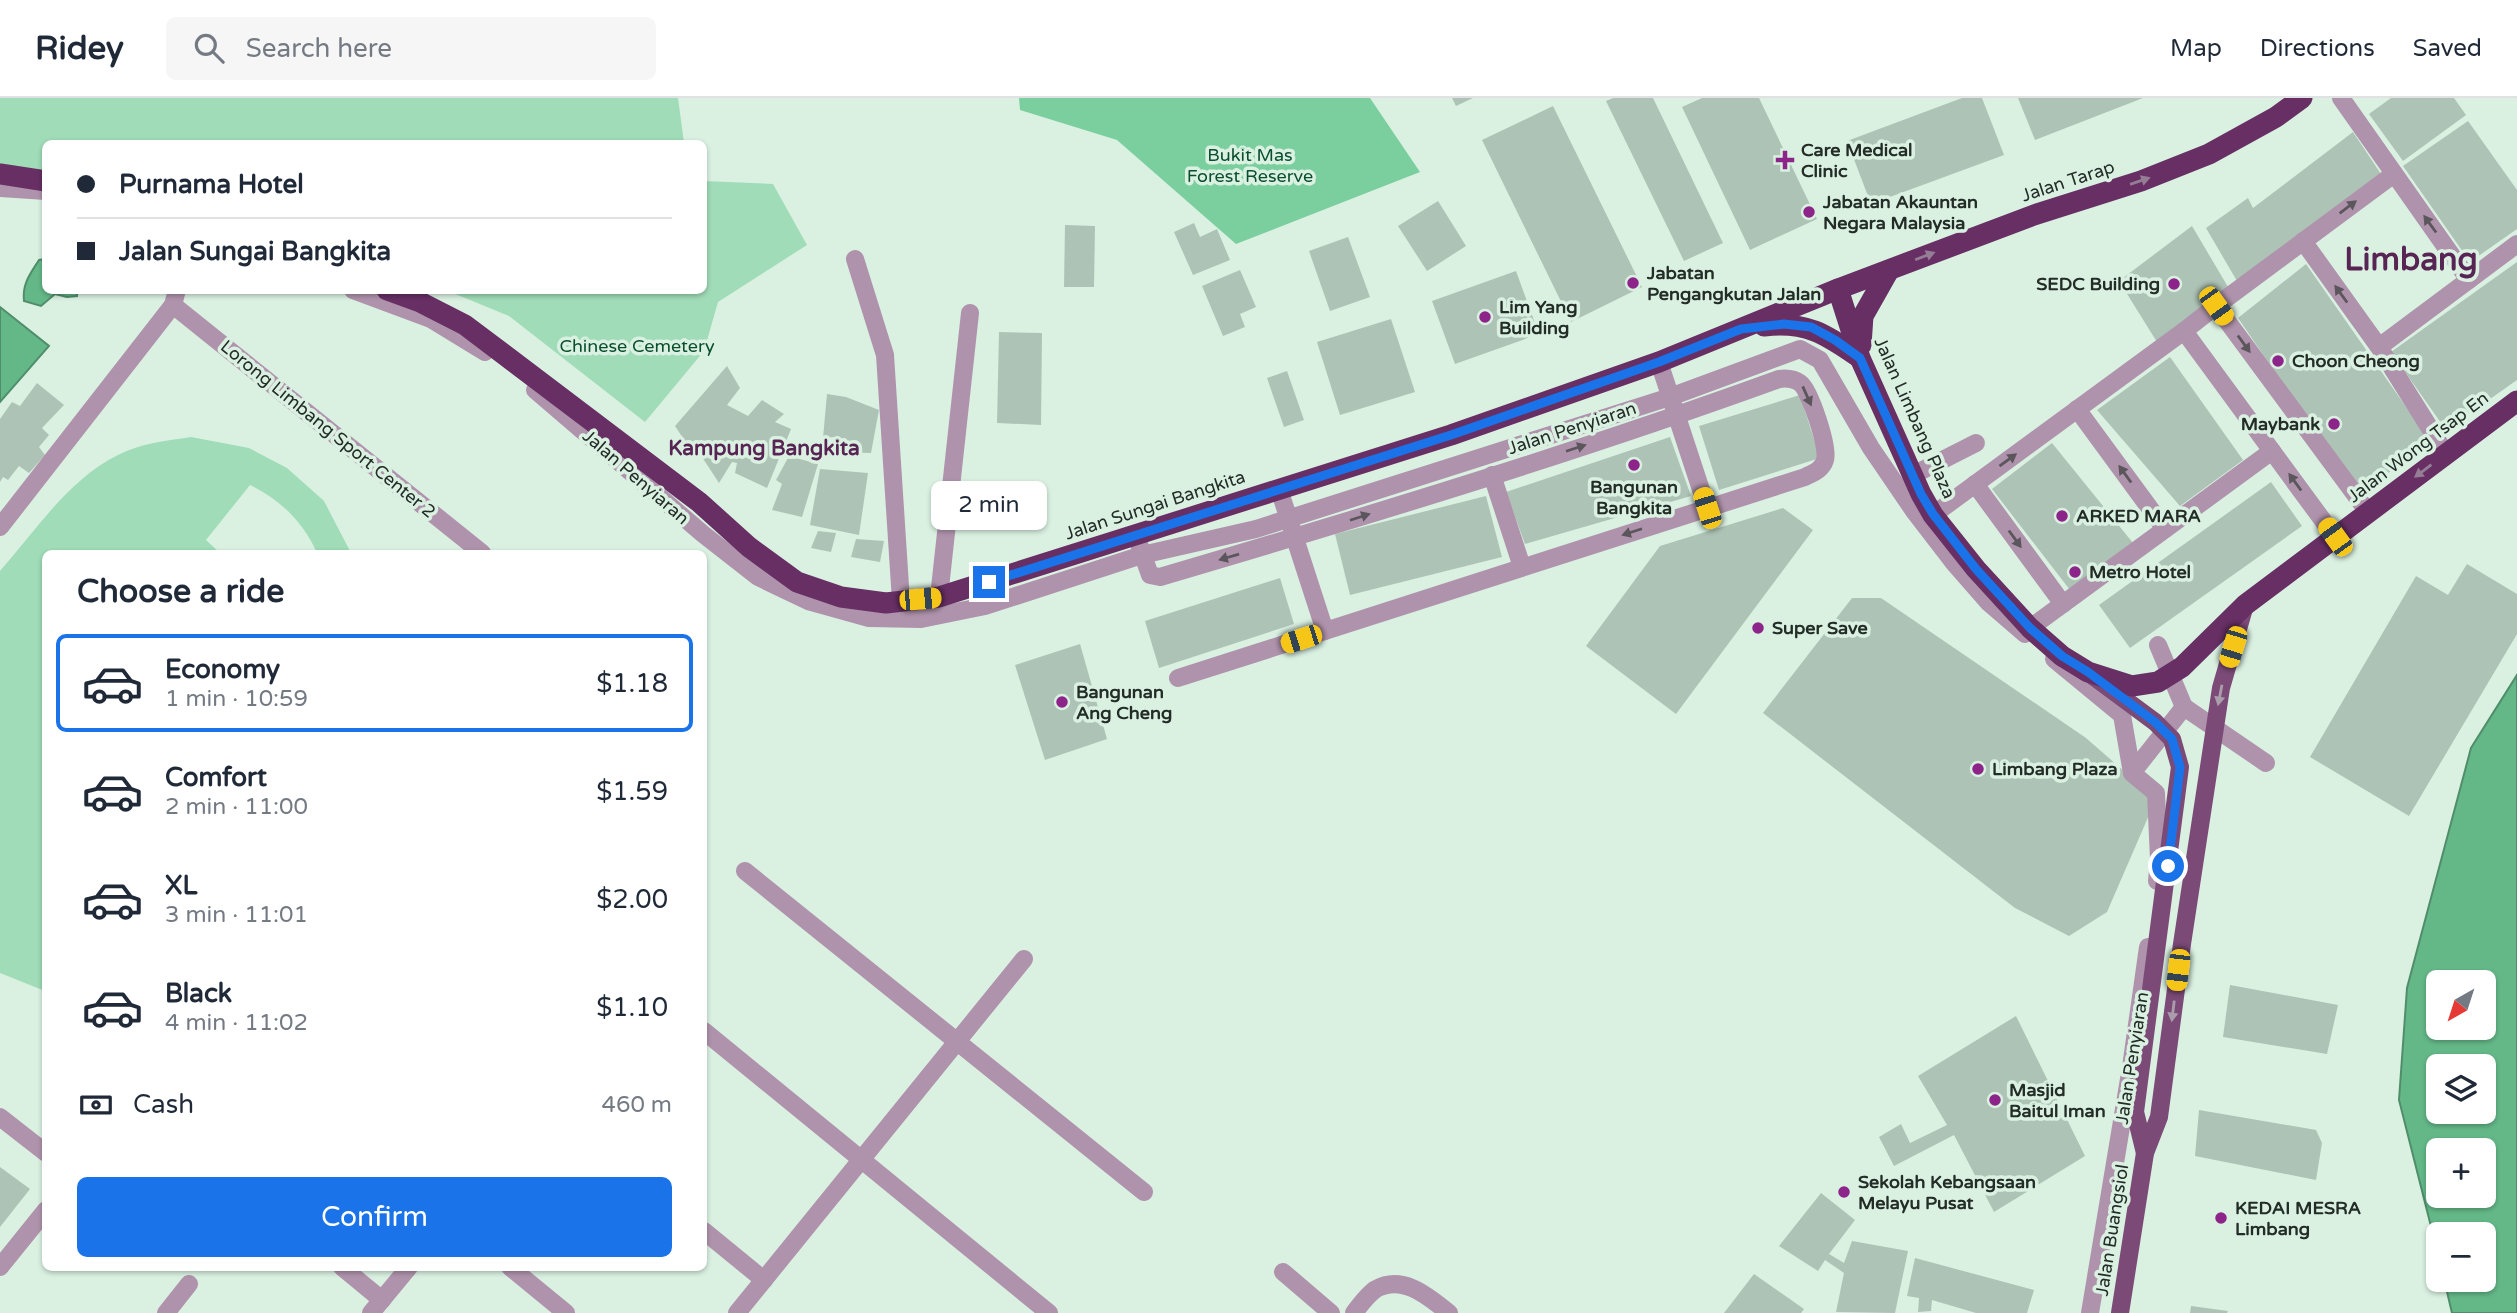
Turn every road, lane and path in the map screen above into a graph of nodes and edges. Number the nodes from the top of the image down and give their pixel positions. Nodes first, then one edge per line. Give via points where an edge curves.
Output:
1 (2302, 98) edge
2 (2341, 98) edge
3 (0, 174) edge
4 (2393, 174) junction
5 (42, 180) edge
6 (0, 188) edge
7 (42, 191) edge
8 (2303, 241) junction
9 (2517, 244) edge
10 (855, 259) dead end
11 (1889, 270) junction
12 (2469, 280) junction
13 (1838, 289) junction
14 (364, 294) edge
15 (398, 294) edge
16 (175, 298) edge
17 (2216, 306) junction
18 (970, 313) dead end
19 (1741, 329) junction
20 (2184, 331) junction
21 (2379, 347) junction
22 (1860, 358) junction
23 (1659, 362) junction
24 (1670, 397) junction
25 (2517, 401) edge
26 (2077, 409) junction
27 (1676, 416) junction
28 (1976, 443) dead end
29 (2272, 451) junction
30 (2446, 454) junction
31 (1492, 475) junction
32 (1913, 475) junction
33 (1975, 484) junction
34 (1279, 489) junction
35 (1246, 500) junction
36 (1707, 508) junction
37 (2368, 512) junction
38 (1933, 514) junction
39 (1289, 519) junction
40 (0, 527) edge
41 (1256, 529) junction
42 (2165, 529) junction
43 (2335, 537) junction
44 (1294, 538) junction
45 (1139, 545) junction
46 (1263, 547) junction
47 (478, 550) edge
48 (1522, 567) junction
49 (939, 597) junction
50 (901, 601) junction
51 (2063, 604) junction
52 (2245, 605) junction
53 (2030, 628) junction
54 (1325, 631) junction
55 (2158, 645) dead end
56 (2088, 672) junction
57 (1178, 678) dead end
58 (2184, 707) junction
59 (2266, 763) dead end
60 (2132, 773) junction
61 (745, 871) dead end
62 (1024, 960) dead end
63 (707, 1033) edge
64 (957, 1042) junction
65 (0, 1117) edge
66 (42, 1150) edge
67 (2145, 1153) junction
68 (861, 1160) junction
69 (1144, 1192) dead end
70 (42, 1215) edge
71 (707, 1233) edge
72 (0, 1267) edge
73 (346, 1271) edge
74 (406, 1271) edge
75 (515, 1271) edge
76 (1283, 1272) dead end
77 (764, 1280) junction
78 (189, 1284) dead end
79 (377, 1307) edge
80 (166, 1313) edge
81 (566, 1313) edge
82 (737, 1313) edge
83 (1049, 1313) edge
84 (1331, 1313) edge
85 (1354, 1313) edge
86 (1449, 1313) edge
87 (2090, 1313) edge
88 (2120, 1313) edge

11 -> 1 highway, Jalan Tarap via 2209,154
2 - 4 street
3 - 5 highway
8 -> 4 street
12 -> 4 street
6 - 7 street
8 - 17 street
21 -> 8 street
9 - 12 street
10 - 50 street via 885,355
11 - 13 highway, Jalan Tarap
11 - 22 highway via 1863,316
12 - 21 street
13 - 19 highway, Jalan Sungai Bangkita
13 - 22 highway, Jalan Limbang Plaza
14 - 45 street, Jalan Penyiaran via 430,319 472,342 758,577 808,601 869,618 921,619 985,606
15 - 50 highway, Jalan Sungai Bangkita via 465,325 797,582 841,597
16 - 40 street
16 - 47 street, Lorong Limbang Sport Center 2
17 - 20 street
17 -> 37 street
18 - 49 street
19 - 22 highway via 1784,324 1811,327
19 - 23 highway, Jalan Sungai Bangkita
20 - 26 street
20 - 29 street
21 - 30 street
22 - 32 highway, Jalan Limbang Plaza
23 - 24 street
23 - 34 highway, Jalan Sungai Bangkita
24 - 27 street
24 - 39 street, Jalan Penyiaran
24 - 60 street, Jalan Penyiaran via 1800,349 1820,360 1871,448 1954,563 1989,603 2122,715
25 - 30 highway, Jalan Wong Tsap En
33 -> 26 street
42 -> 26 street
31 -> 27 street
27 - 36 street
27 -> 36 street via 1779,379 1791,378 1808,394 1825,448 1821,468
28 - 32 street
29 - 42 street
43 -> 29 street
30 -> 37 highway, Jalan Wong Tsap En
44 -> 31 street
31 - 48 street
32 - 38 highway, Jalan Limbang Plaza
33 - 38 street
33 -> 51 street
34 - 35 highway, Jalan Sungai Bangkita
34 - 39 street
35 - 41 street
35 - 45 highway, Jalan Sungai Bangkita
36 -> 48 street
37 - 43 highway, Jalan Wong Tsap En
38 - 53 highway, Jalan Limbang Plaza
39 - 41 street, Jalan Penyiaran
39 - 44 street
41 - 45 street, Jalan Penyiaran
41 - 46 street
42 - 51 street
43 - 52 highway, Jalan Wong Tsap En
44 - 46 street
44 - 54 street
46 -> 45 street via 1160,577 1150,575
45 - 49 highway, Jalan Sungai Bangkita
48 - 54 street
49 - 50 highway, Jalan Sungai Bangkita
51 - 53 street
52 - 56 highway, Jalan Limbang Plaza via 2182,667 2158,682 2132,686
52 -> 67 main road via 2221,688 2159,1117
53 - 56 highway, Jalan Limbang Plaza
54 - 57 street
55 - 58 street
56 - 67 main road via 2172,739 2180,767 2135,1112
58 - 59 street
58 - 60 street
60 - 87 street, Jalan Penyiaran via 2156,793 2160,859
61 - 64 street
62 - 64 street
63 - 68 street
64 - 68 street
64 - 69 street
65 - 66 street
67 - 88 main road, Jalan Buangsiol
68 - 77 street
68 - 83 street
70 - 72 street
71 - 77 street
73 - 79 street
74 - 79 street
75 - 81 street
76 - 84 street
77 - 82 street
78 - 80 street
85 - 86 street via 1374,1290 1390,1283 1426,1294

